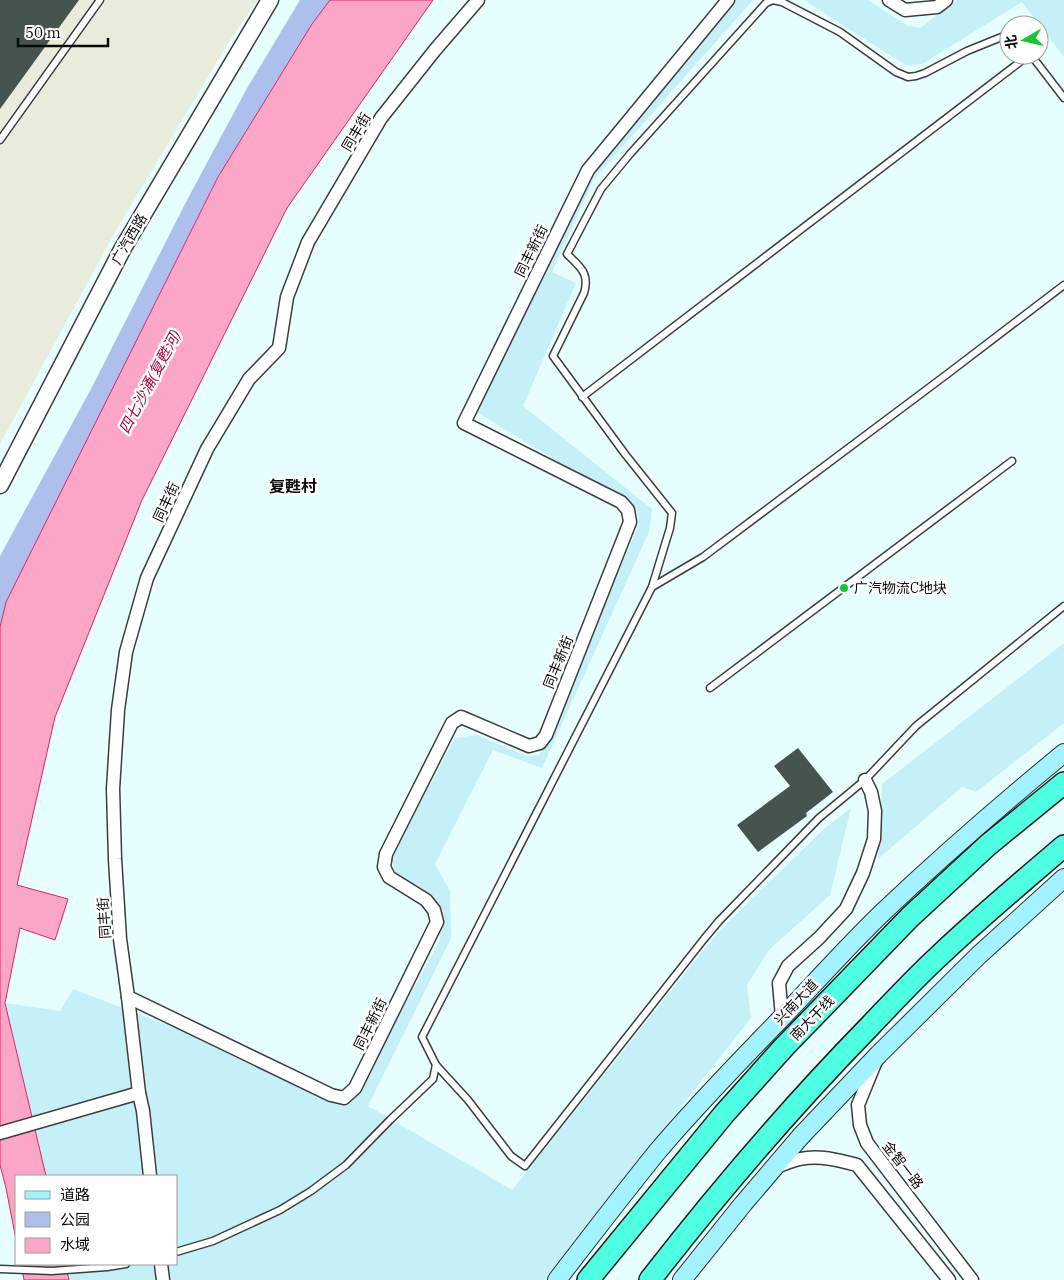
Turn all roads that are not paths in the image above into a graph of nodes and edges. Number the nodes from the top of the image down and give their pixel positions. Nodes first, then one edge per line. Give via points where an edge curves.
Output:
1 (100, 0) edge
2 (270, 0) edge
3 (478, 0) edge
4 (728, 0) edge
5 (888, 0) edge
6 (946, 0) edge
7 (999, 38) edge
8 (1017, 65) edge
9 (1038, 65) edge
10 (1064, 98) edge
11 (0, 140) edge
12 (1064, 285) edge
13 (582, 397) junction
14 (1012, 461) dead end
15 (0, 485) edge
16 (652, 587) junction
17 (1064, 606) edge
18 (710, 688) dead end
19 (1064, 753) edge
20 (865, 780) junction
21 (1064, 782) edge
22 (1064, 846) edge
23 (1064, 878) edge
24 (128, 996) junction
25 (782, 1017) junction
26 (879, 1054) junction
27 (436, 1065) junction
28 (138, 1094) junction
29 (0, 1133) edge
30 (773, 1168) junction
31 (150, 1175) edge
32 (178, 1251) edge
33 (120, 1265) edge
34 (161, 1265) edge
35 (0, 1269) edge
36 (163, 1280) edge
37 (557, 1280) edge
38 (588, 1280) edge
39 (650, 1280) edge
40 (682, 1280) edge
41 (949, 1280) edge
42 (972, 1280) edge

1 - 11 lane
2 - 15 street, 广汽西路 via 123,248
3 - 24 street, 同丰街 via 381,118 308,242 287,297 279,348 249,378 207,449 147,578 126,652 113,789 120,939
4 - 24 street, 同丰新街 via 588,170 464,423 621,502 628,510 630,522 546,735 540,743 529,746 461,717 452,723 386,854 384,866 389,877 426,900 434,910 437,922 355,1088 344,1098 331,1095
5 - 6 street via 905,10 937,7
7 - 13 lane via 925,73 908,77 840,32 782,2 773,0 766,3 601,189 567,254 582,270 587,284 553,356
8 - 13 lane
9 - 10 lane
12 - 16 lane via 703,557
13 - 16 lane via 672,513
14 - 18 lane
16 - 27 lane via 422,1037
17 - 20 lane via 916,726
19 - 25 main road, 兴南大道 via 972,830 881,914
20 - 25 street via 875,811 874,839 864,873 846,908 788,966 779,983
20 - 27 lane via 819,818 719,921 525,1166 512,1156
21 - 38 highway, 南大干线 via 988,845 910,917 784,1047 724,1114
22 - 39 highway via 940,956 824,1074 754,1152
23 - 26 main road via 979,955
24 - 28 street, 同丰街
25 - 37 main road, 兴南大道 via 658,1152
26 - 30 main road
26 - 42 street, 金智一路 via 858,1105 860,1125 867,1143
27 - 32 lane via 433,1079 346,1165 311,1192 213,1241
28 - 29 street
28 - 31 street, 同丰街
30 - 40 main road
30 - 41 street via 819,1157 857,1165
33 - 35 lane via 52,1271
34 - 36 street

